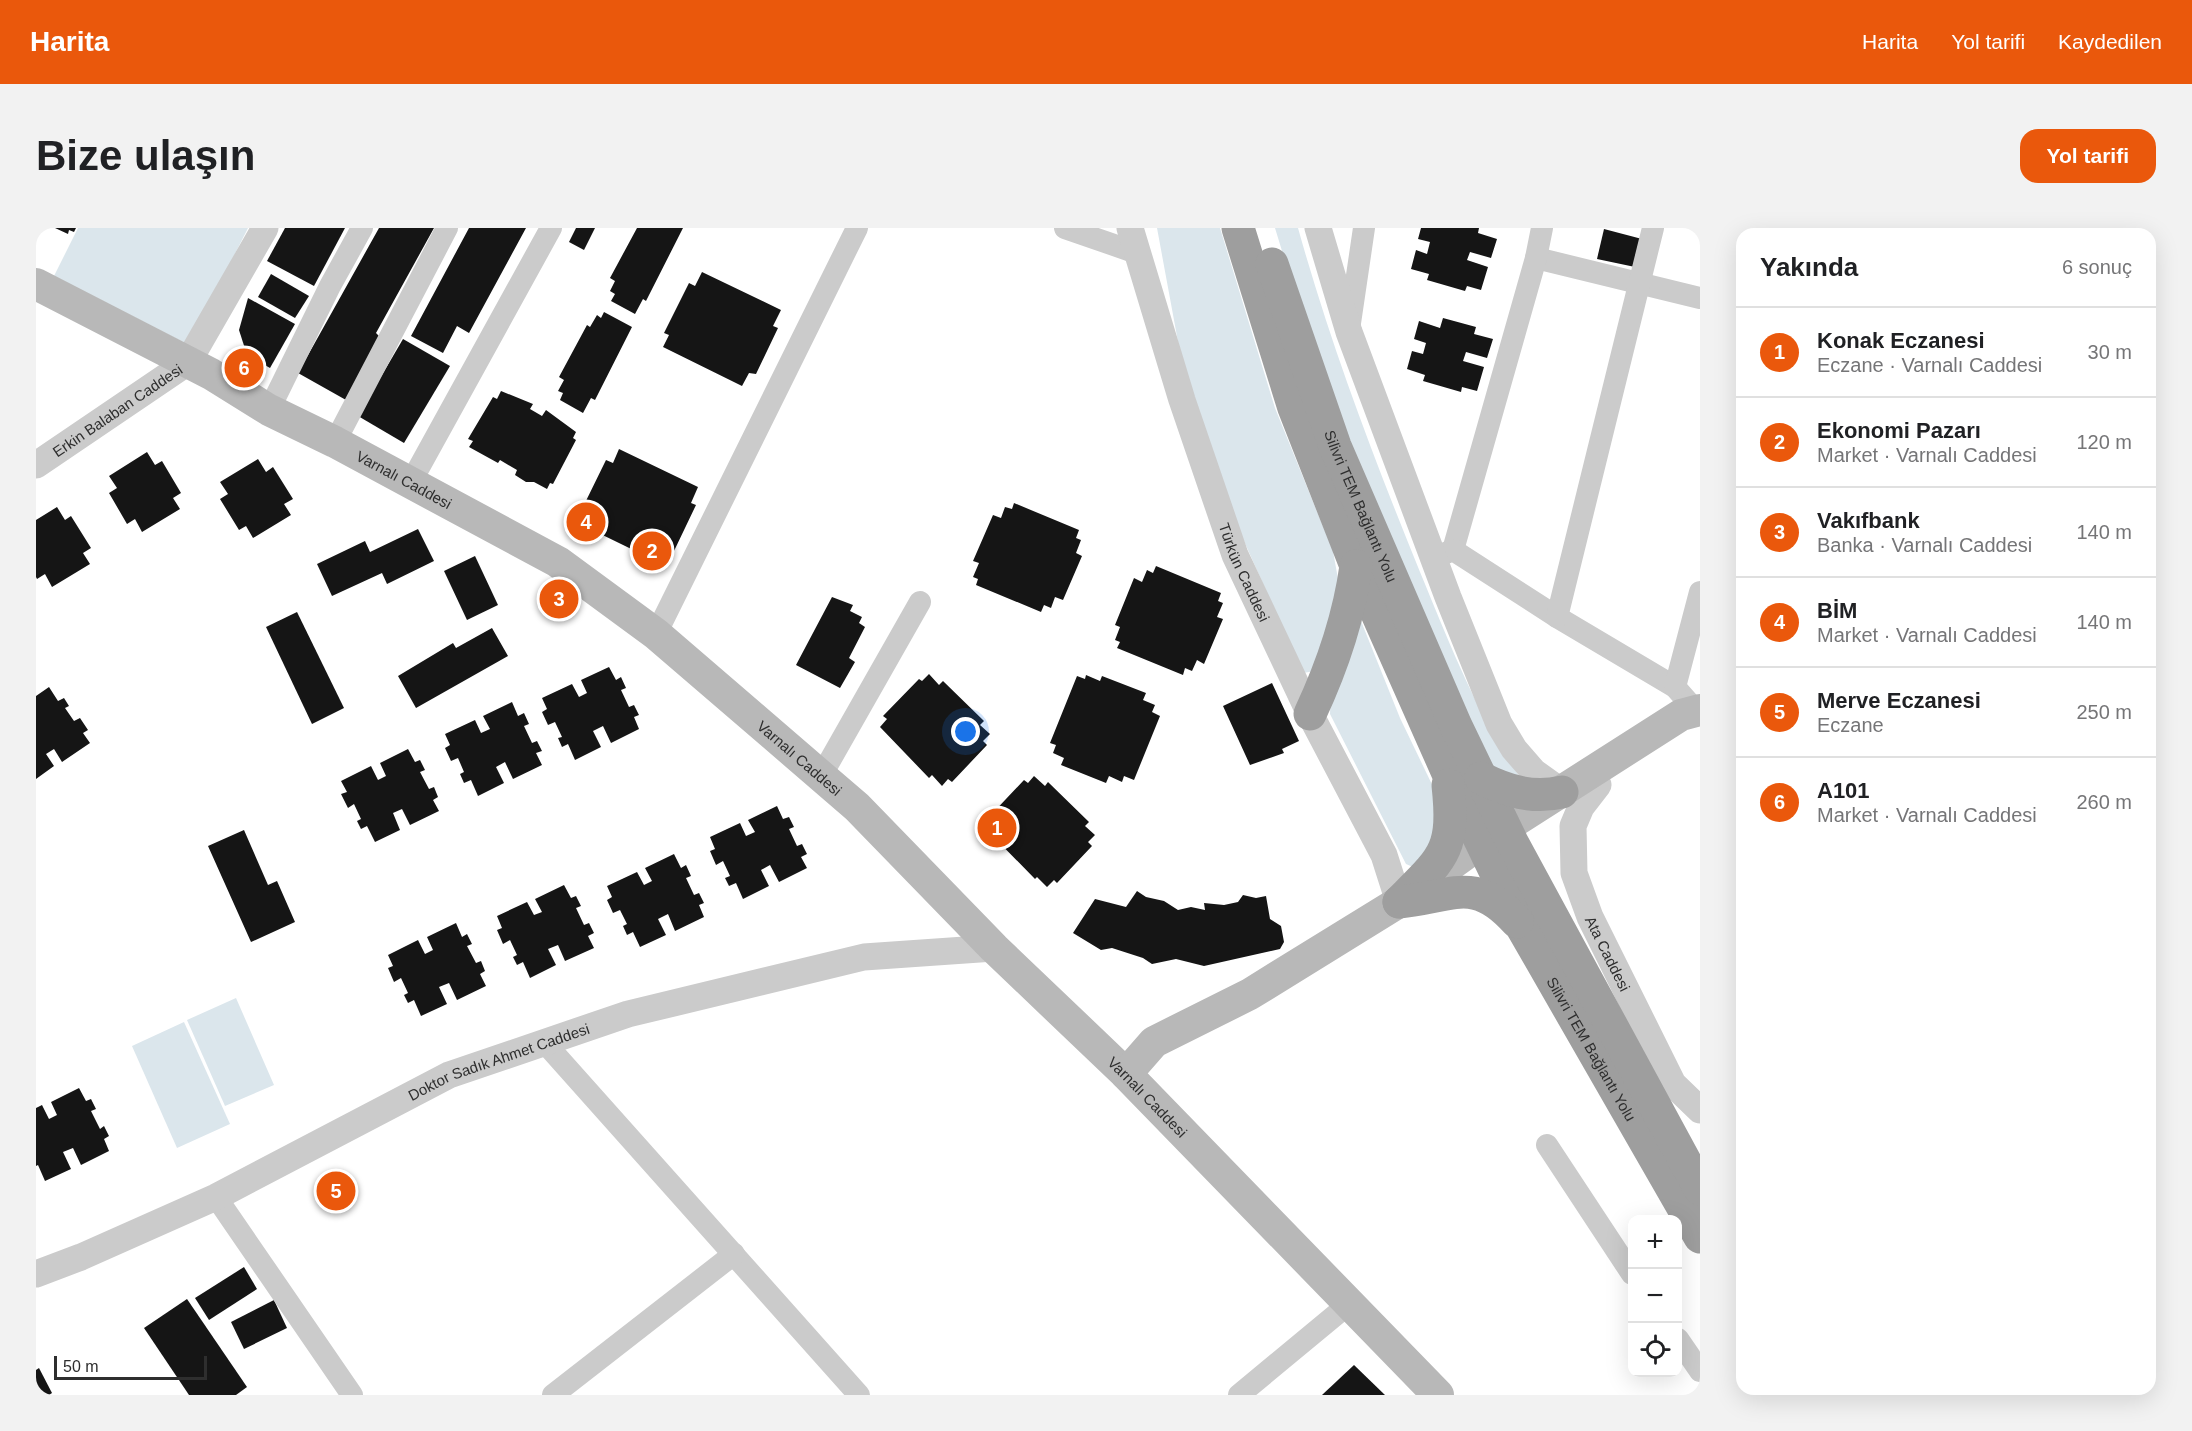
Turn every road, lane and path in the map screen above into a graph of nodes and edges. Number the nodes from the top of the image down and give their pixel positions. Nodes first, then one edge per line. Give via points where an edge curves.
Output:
1 (265, 228) edge
2 (362, 228) edge
3 (447, 228) edge
4 (551, 228) edge
5 (857, 228) edge
6 (1065, 228) edge
7 (1238, 228) edge
8 (1260, 228) edge
9 (1318, 228) edge
10 (1364, 228) edge
11 (1542, 228) edge
12 (1653, 228) edge
13 (1134, 240) edge
14 (1536, 258) junction
15 (36, 284) edge
16 (1640, 284) junction
17 (1700, 298) edge
18 (1349, 332) junction
19 (188, 362) junction
20 (269, 410) junction
21 (335, 442) junction
22 (36, 465) edge
23 (411, 482) junction
24 (1443, 554) junction
25 (1356, 566) junction
26 (1700, 592) edge
27 (920, 602) dead end
28 (1557, 617) junction
29 (656, 633) junction
30 (1675, 687) junction
31 (1698, 711) edge
32 (1310, 714) junction
33 (1447, 771) junction
34 (820, 778) junction
35 (1481, 778) junction
36 (1598, 785) junction
37 (1562, 792) junction
38 (1497, 842) junction
39 (1399, 902) junction
40 (1523, 929) junction
41 (994, 948) junction
42 (545, 1043) junction
43 (1126, 1074) junction
44 (1700, 1110) edge
45 (1547, 1145) dead end
46 (1700, 1190) edge
47 (216, 1197) junction
48 (1700, 1237) edge
49 (734, 1254) junction
50 (1629, 1269) edge
51 (36, 1274) edge
52 (1350, 1303) junction
53 (1682, 1346) edge
54 (1700, 1371) edge
55 (352, 1395) edge
56 (553, 1395) edge
57 (859, 1395) edge
58 (1239, 1395) edge
59 (1438, 1395) edge

1 - 19 street, Erkin Balaban Caddesi
2 - 20 street
3 - 21 street
4 - 23 street
5 - 29 street
6 - 13 street
7 - 25 highway, Silivri TEM Bağlantı Yolu via 1294,408
8 - 35 highway, Silivri TEM Bağlantı Yolu via 1335,446 1425,659
9 - 18 street
10 - 18 street
11 - 14 street
12 - 16 street
13 - 32 street, Türkün Caddesi via 1234,555
14 - 16 street
14 - 24 street
15 - 19 main road, Varnalı Caddesi
16 - 17 street
16 - 28 street
18 - 24 street
19 - 20 main road, Varnalı Caddesi
19 - 22 street, Erkin Balaban Caddesi
20 - 21 main road, Varnalı Caddesi
21 - 23 main road, Varnalı Caddesi
23 - 29 main road, Varnalı Caddesi via 558,562
24 - 28 street
24 - 37 street via 1499,724 1534,772
25 - 32 highway via 1351,603 1324,685
25 - 33 highway, Silivri TEM Bağlantı Yolu
26 - 30 street
27 - 34 street
28 - 30 street
29 - 34 main road, Varnalı Caddesi
30 - 31 street
31 - 36 main road via 1687,727
31 - 37 main road via 1681,715
32 - 39 street, Türkün Caddesi via 1384,855
33 - 38 highway, Silivri TEM Bağlantı Yolu
33 - 39 highway via 1451,819 1446,849 1436,865
34 - 41 main road, Varnalı Caddesi via 856,807
35 - 37 highway via 1536,796
35 - 38 highway, Silivri TEM Bağlantı Yolu
36 - 38 main road
36 - 44 street, Ata Caddesi via 1581,807 1573,826 1574,873 1590,917 1674,1084
37 - 38 main road
38 - 39 main road
38 - 40 highway, Silivri TEM Bağlantı Yolu
38 - 46 highway, Silivri TEM Bağlantı Yolu
39 - 40 highway via 1474,892 1496,901
39 - 43 main road via 1250,994 1154,1042
40 - 48 highway, Silivri TEM Bağlantı Yolu
41 - 42 street, Doktor Sadık Ahmet Caddesi via 864,957 628,1014
41 - 43 main road, Varnalı Caddesi
42 - 47 street, Doktor Sadık Ahmet Caddesi via 449,1075
42 - 49 street
43 - 52 main road, Varnalı Caddesi
45 - 50 street
47 - 51 street, Doktor Sadık Ahmet Caddesi
47 - 55 street
49 - 56 street
49 - 57 street
52 - 58 street
52 - 59 main road, Varnalı Caddesi
53 - 54 street

